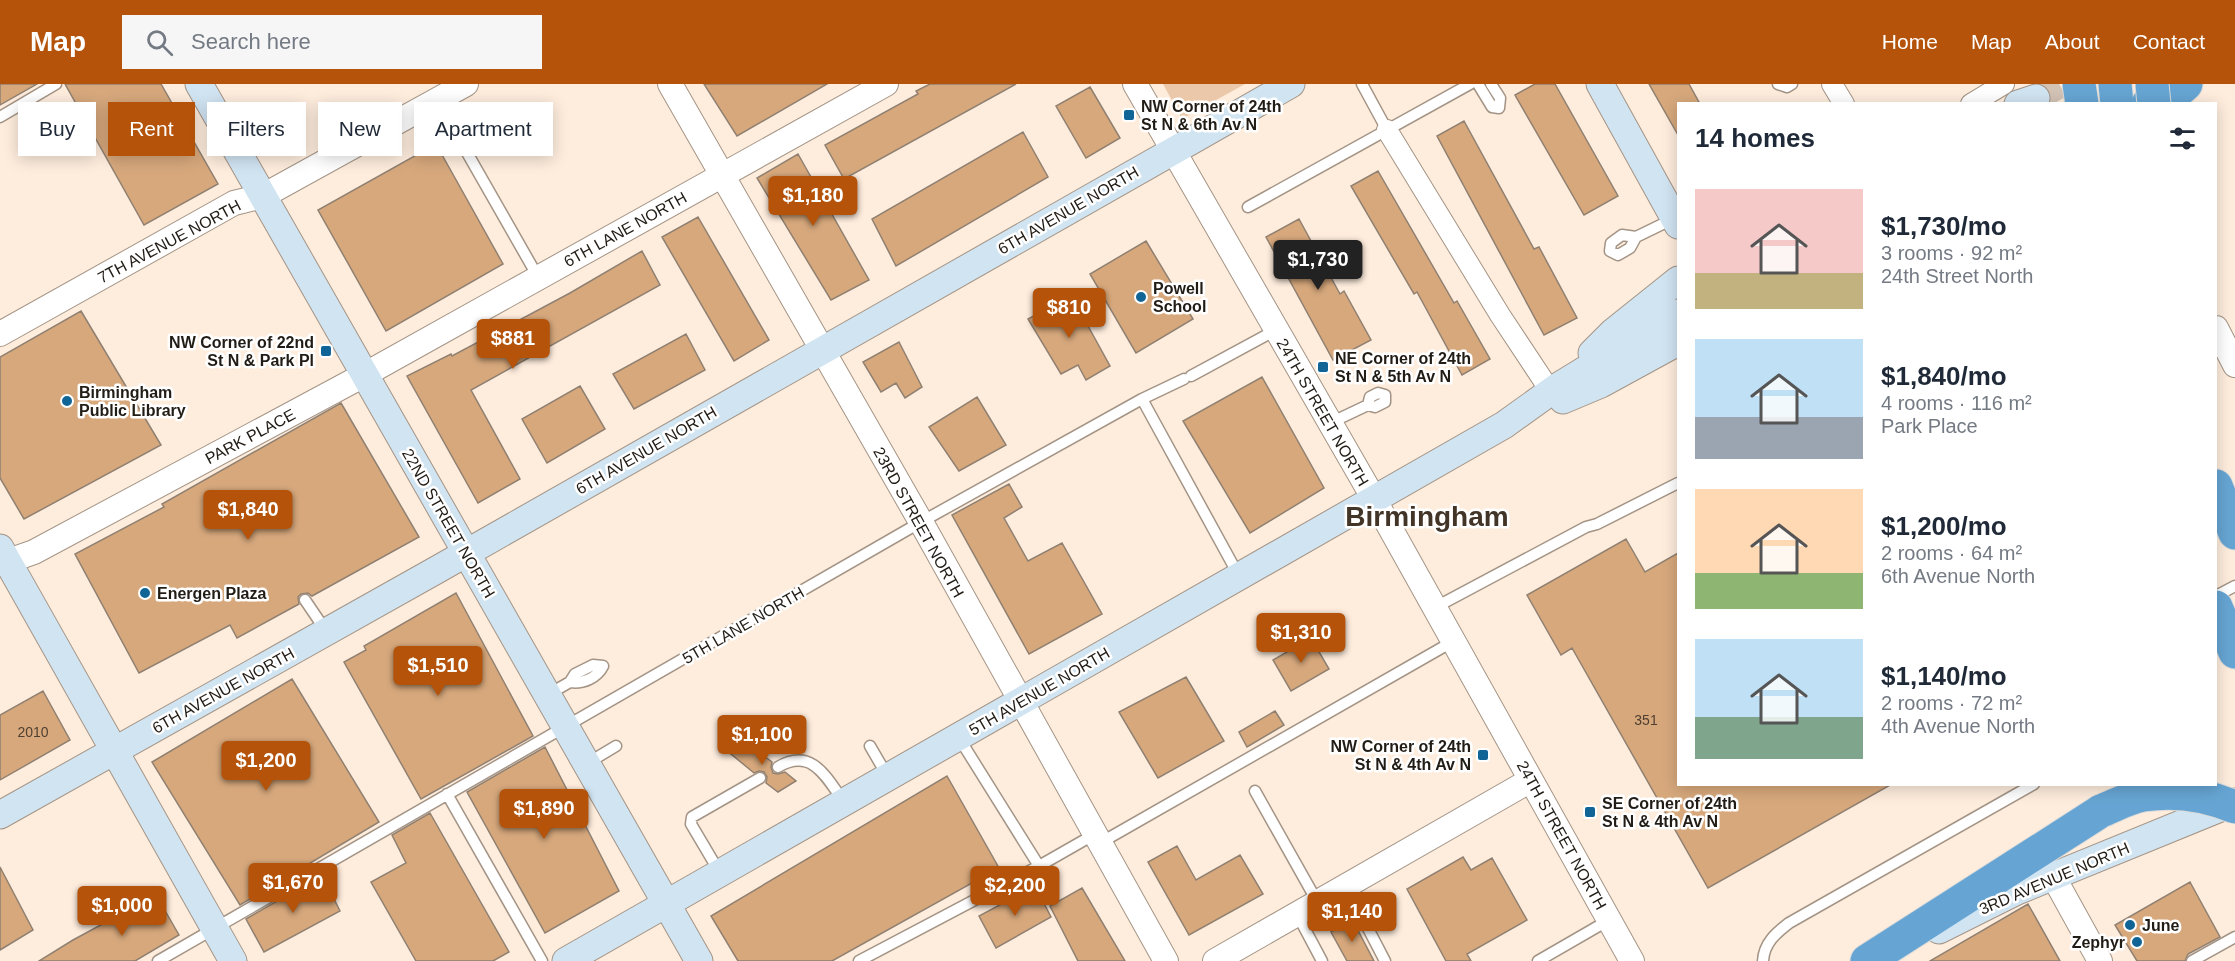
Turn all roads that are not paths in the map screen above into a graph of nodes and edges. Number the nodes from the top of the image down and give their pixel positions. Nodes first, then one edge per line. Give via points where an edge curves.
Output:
1 (56, 84) edge
2 (199, 84) edge
3 (466, 84) edge
4 (670, 84) edge
5 (886, 84) edge
6 (1135, 84) edge
7 (1292, 84) edge
8 (1362, 84) edge
9 (1470, 84) edge
10 (1478, 84) edge
11 (1491, 84) edge
12 (1600, 84) edge
13 (1778, 84) edge
14 (1792, 84) edge
15 (1832, 84) edge
16 (2004, 84) edge
17 (2072, 84) edge
18 (2079, 84) edge
19 (2115, 84) edge
20 (2152, 84) edge
21 (2186, 84) edge
22 (2202, 84) edge
23 (437, 100) junction
24 (1843, 102) edge
25 (1974, 102) edge
26 (2022, 102) edge
27 (2030, 102) edge
28 (2082, 102) edge
29 (2083, 102) edge
30 (2117, 102) edge
31 (2153, 102) edge
32 (2154, 102) edge
33 (2196, 102) edge
34 (0, 117) edge
35 (1387, 130) junction
36 (1173, 150) junction
37 (722, 175) junction
38 (263, 196) junction
39 (1248, 207) dead end
40 (1677, 221) edge
41 (1636, 237) dead end
42 (538, 277) junction
43 (1677, 281) edge
44 (1677, 314) edge
45 (1276, 330) junction
46 (2217, 330) edge
47 (0, 334) edge
48 (1677, 343) edge
49 (822, 350) junction
50 (2235, 365) edge
51 (364, 375) junction
52 (1554, 390) junction
53 (1142, 399) junction
54 (1368, 405) dead end
55 (1512, 421) junction
56 (1330, 423) junction
57 (1677, 484) edge
58 (2217, 488) edge
59 (1374, 500) junction
60 (921, 522) junction
61 (2235, 533) edge
62 (466, 553) junction
63 (2, 558) edge
64 (1239, 576) junction
65 (2235, 586) edge
66 (2217, 595) edge
67 (305, 600) dead end
68 (1434, 608) junction
69 (2217, 609) edge
70 (327, 632) junction
71 (1452, 642) junction
72 (2235, 652) edge
73 (1020, 702) junction
74 (565, 727) junction
75 (958, 737) junction
76 (616, 746) dead end
77 (870, 746) dead end
78 (114, 751) junction
79 (586, 764) junction
80 (778, 767) dead end
81 (888, 777) junction
82 (760, 778) dead end
83 (1532, 780) junction
84 (2030, 786) edge
85 (1255, 791) dead end
86 (447, 794) junction
87 (2228, 800) edge
88 (844, 802) junction
89 (0, 815) edge
90 (1097, 839) junction
91 (1039, 866) junction
92 (720, 873) junction
93 (2053, 876) junction
94 (1346, 886) junction
95 (666, 904) junction
96 (1307, 908) junction
97 (1609, 920) junction
98 (214, 928) junction
99 (2235, 937) edge
100 (158, 961) edge
101 (233, 961) edge
102 (542, 961) edge
103 (566, 961) edge
104 (699, 961) edge
105 (859, 961) edge
106 (1166, 961) edge
107 (1215, 961) edge
108 (1322, 961) edge
109 (1385, 961) edge
110 (1538, 961) edge
111 (1632, 961) edge
112 (1763, 961) edge
113 (1867, 961) edge
114 (1876, 961) edge
115 (2100, 961) edge
116 (2192, 961) edge

1 - 34 lane
2 - 38 main road, 22ND STREET NORTH
3 - 23 street, 7TH AVENUE NORTH
4 - 37 street, 23RD STREET NORTH
5 - 37 street, 6TH LANE NORTH
6 - 36 street, 24TH STREET NORTH
7 - 36 main road, 6TH AVENUE NORTH
8 - 35 lane
9 - 35 lane
10 - 11 lane via 1492,107 1499,108 1500,98
12 - 40 main road
13 - 14 lane
15 - 24 street
16 - 25 street
17 - 28 street
18 - 29 highway, bridge
19 - 30 highway
20 - 32 highway, bridge
21 - 31 highway
22 - 33 highway
23 - 38 street, 7TH AVENUE NORTH
23 - 42 lane
26 - 27 main road via 2036,98
35 - 39 lane
35 - 52 street via 1500,315
36 - 45 street, 24TH STREET NORTH
36 - 49 main road, 6TH AVENUE NORTH
37 - 42 street, 6TH LANE NORTH
37 - 49 street, 23RD STREET NORTH
38 - 47 street, 7TH AVENUE NORTH via 234,203
38 - 51 main road, 22ND STREET NORTH
40 - 41 lane
42 - 51 street, 6TH LANE NORTH
43 - 52 main road via 1613,332
44 - 52 main road, 5TH AVENUE NORTH
45 - 53 lane, 5TH LANE NORTH
45 - 56 street, 24TH STREET NORTH
46 - 50 street
48 - 55 main road, 5TH AVENUE NORTH via 1601,384
49 - 60 street, 23RD STREET NORTH
49 - 62 main road, 6TH AVENUE NORTH
51 - 62 main road, 22ND STREET NORTH
51 - 63 street, PARK PLACE via 34,552
52 - 55 main road, 5TH AVENUE NORTH
53 - 60 lane, 5TH LANE NORTH
53 - 64 lane
54 - 56 lane
55 - 59 main road, 5TH AVENUE NORTH
56 - 59 street, 24TH STREET NORTH
57 - 68 lane
58 - 61 highway
59 - 64 main road, 5TH AVENUE NORTH
59 - 68 street, 24TH STREET NORTH
60 - 73 street, 23RD STREET NORTH
60 - 74 lane, 5TH LANE NORTH
62 - 70 main road, 6TH AVENUE NORTH
62 - 74 main road, 22ND STREET NORTH via 559,688
63 - 78 main road
64 - 73 main road, 5TH AVENUE NORTH
65 - 66 lane
67 - 70 lane
68 - 71 street, 24TH STREET NORTH
69 - 72 highway
70 - 78 main road, 6TH AVENUE NORTH
71 - 83 street, 24TH STREET NORTH
71 - 90 lane
73 - 75 main road, 5TH AVENUE NORTH
73 - 90 street, 23RD STREET NORTH
74 - 79 main road, 22ND STREET NORTH
74 - 86 lane, 5TH LANE NORTH
75 - 81 main road, 5TH AVENUE NORTH
75 - 91 lane
76 - 79 lane
77 - 81 lane
78 - 89 main road, 6TH AVENUE NORTH
78 - 98 main road
79 - 95 main road, 22ND STREET NORTH
80 - 88 lane via 793,760 807,760 819,768
81 - 88 main road, 5TH AVENUE NORTH
82 - 92 lane via 692,817 691,824
83 - 94 street
83 - 97 street, 24TH STREET NORTH
84 - 112 lane via 1789,923 1772,938
85 - 96 lane
86 - 98 lane, 5TH LANE NORTH
86 - 102 lane
87 - 93 main road, 3RD AVENUE NORTH
87 - 113 highway, bridge via 2185,792 2143,795 2101,811
88 - 92 main road, 5TH AVENUE NORTH
90 - 91 lane
90 - 106 street, 23RD STREET NORTH
91 - 105 lane
92 - 95 main road, 5TH AVENUE NORTH
93 - 114 main road, 3RD AVENUE NORTH
93 - 115 street
94 - 96 street
94 - 109 lane
95 - 103 main road, 5TH AVENUE NORTH
95 - 104 main road, 22ND STREET NORTH
96 - 107 street
96 - 108 lane
97 - 110 lane
97 - 111 street, 24TH STREET NORTH
98 - 100 lane, 5TH LANE NORTH
98 - 101 main road
99 - 116 lane

